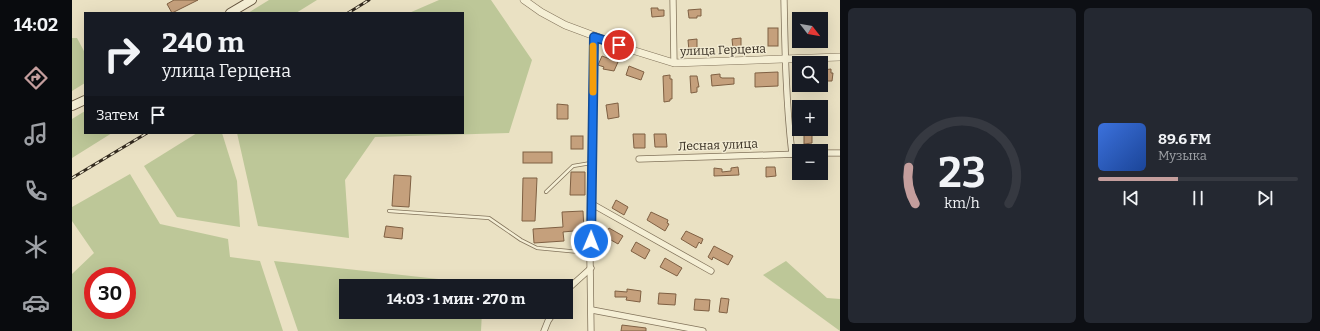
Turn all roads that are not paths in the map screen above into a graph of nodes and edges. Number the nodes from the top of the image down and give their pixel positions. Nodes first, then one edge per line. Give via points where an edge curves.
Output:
1 (252, 0) edge
2 (524, 0) edge
3 (673, 0) edge
4 (784, 0) edge
5 (232, 12) edge
6 (594, 37) junction
7 (840, 57) edge
8 (785, 58) junction
9 (674, 64) junction
10 (84, 100) edge
11 (72, 106) edge
12 (828, 153) edge
13 (840, 153) edge
14 (792, 154) joint
15 (639, 159) dead end
16 (592, 163) junction
17 (546, 192) dead end
18 (592, 204) junction
19 (389, 211) dead end
20 (591, 253) junction
21 (591, 268) junction
22 (711, 271) dead end
23 (573, 284) edge
24 (592, 310) junction
25 (549, 319) edge
26 (544, 331) edge
27 (591, 331) edge
28 (703, 331) edge

1 - 5 main road
2 - 6 street, улица Герцена via 565,25
3 - 9 street
4 - 8 street
6 - 9 street, улица Герцена
6 - 16 street
7 - 8 street, улица Герцена
8 - 9 street, улица Герцена
8 - 14 street
10 - 11 main road
12 - 13 street
14 - 15 street, Лесная улица
16 - 17 lane via 573,166
16 - 18 street
18 - 20 street
18 - 22 street
19 - 20 lane via 489,218 536,248
20 - 21 street
21 - 23 street
21 - 24 street
24 - 27 street
24 - 28 street
25 - 26 street

